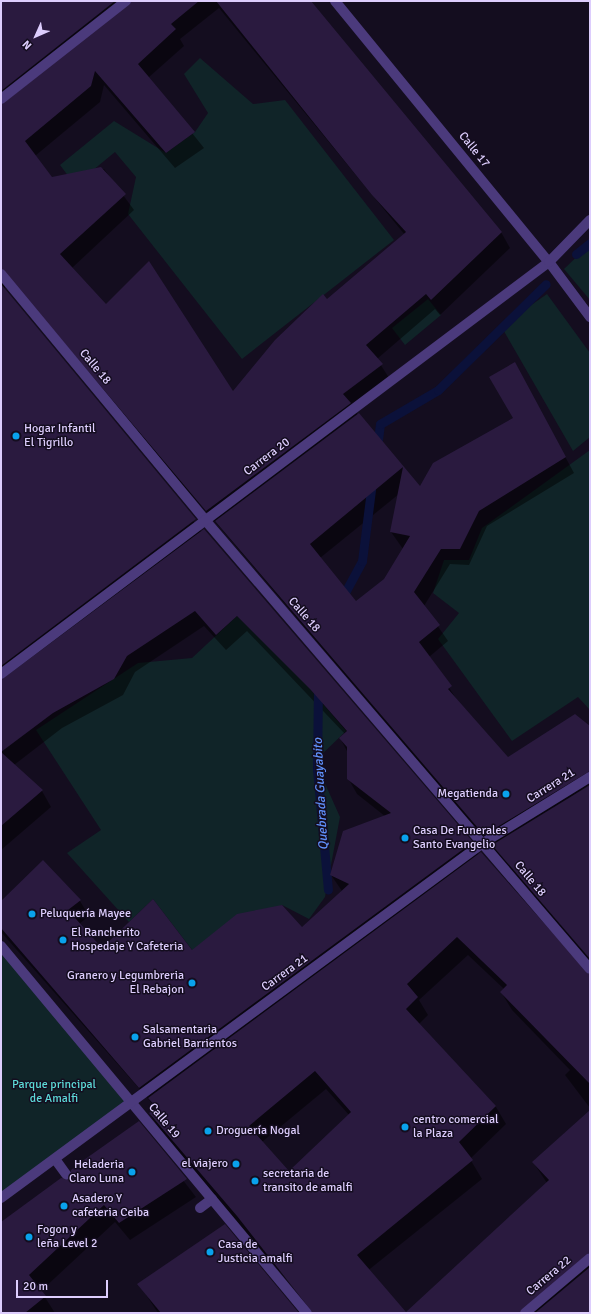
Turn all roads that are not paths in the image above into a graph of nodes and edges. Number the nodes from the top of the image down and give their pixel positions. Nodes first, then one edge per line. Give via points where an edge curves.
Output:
1 (126, 1) edge
2 (335, 1) edge
3 (1, 99) edge
4 (590, 220) edge
5 (549, 262) junction
6 (1, 274) edge
7 (590, 317) edge
8 (205, 520) junction
9 (1, 674) edge
10 (590, 777) edge
11 (483, 843) junction
12 (1, 946) edge
13 (590, 969) edge
14 (131, 1102) junction
15 (55, 1159) junction
16 (66, 1174) dead end
17 (1, 1198) edge
18 (212, 1199) junction
19 (200, 1208) dead end
20 (590, 1258) edge
21 (307, 1313) edge
22 (525, 1313) edge

1 - 3 street
2 - 5 street, Calle 17
4 - 5 street, Carrera 20
5 - 7 street, Calle 17
5 - 8 street, Carrera 20
6 - 8 street, Calle 18
8 - 9 street, Carrera 20
8 - 11 street, Calle 18
10 - 11 street, Carrera 21
11 - 13 street, Calle 18
11 - 14 street, Carrera 21
12 - 14 street, Calle 19
14 - 15 street, Carrera 21
14 - 18 street, Calle 19
15 - 16 street
15 - 17 street, Carrera 21
18 - 19 street
18 - 21 street, Calle 19
20 - 22 street, Carrera 22

